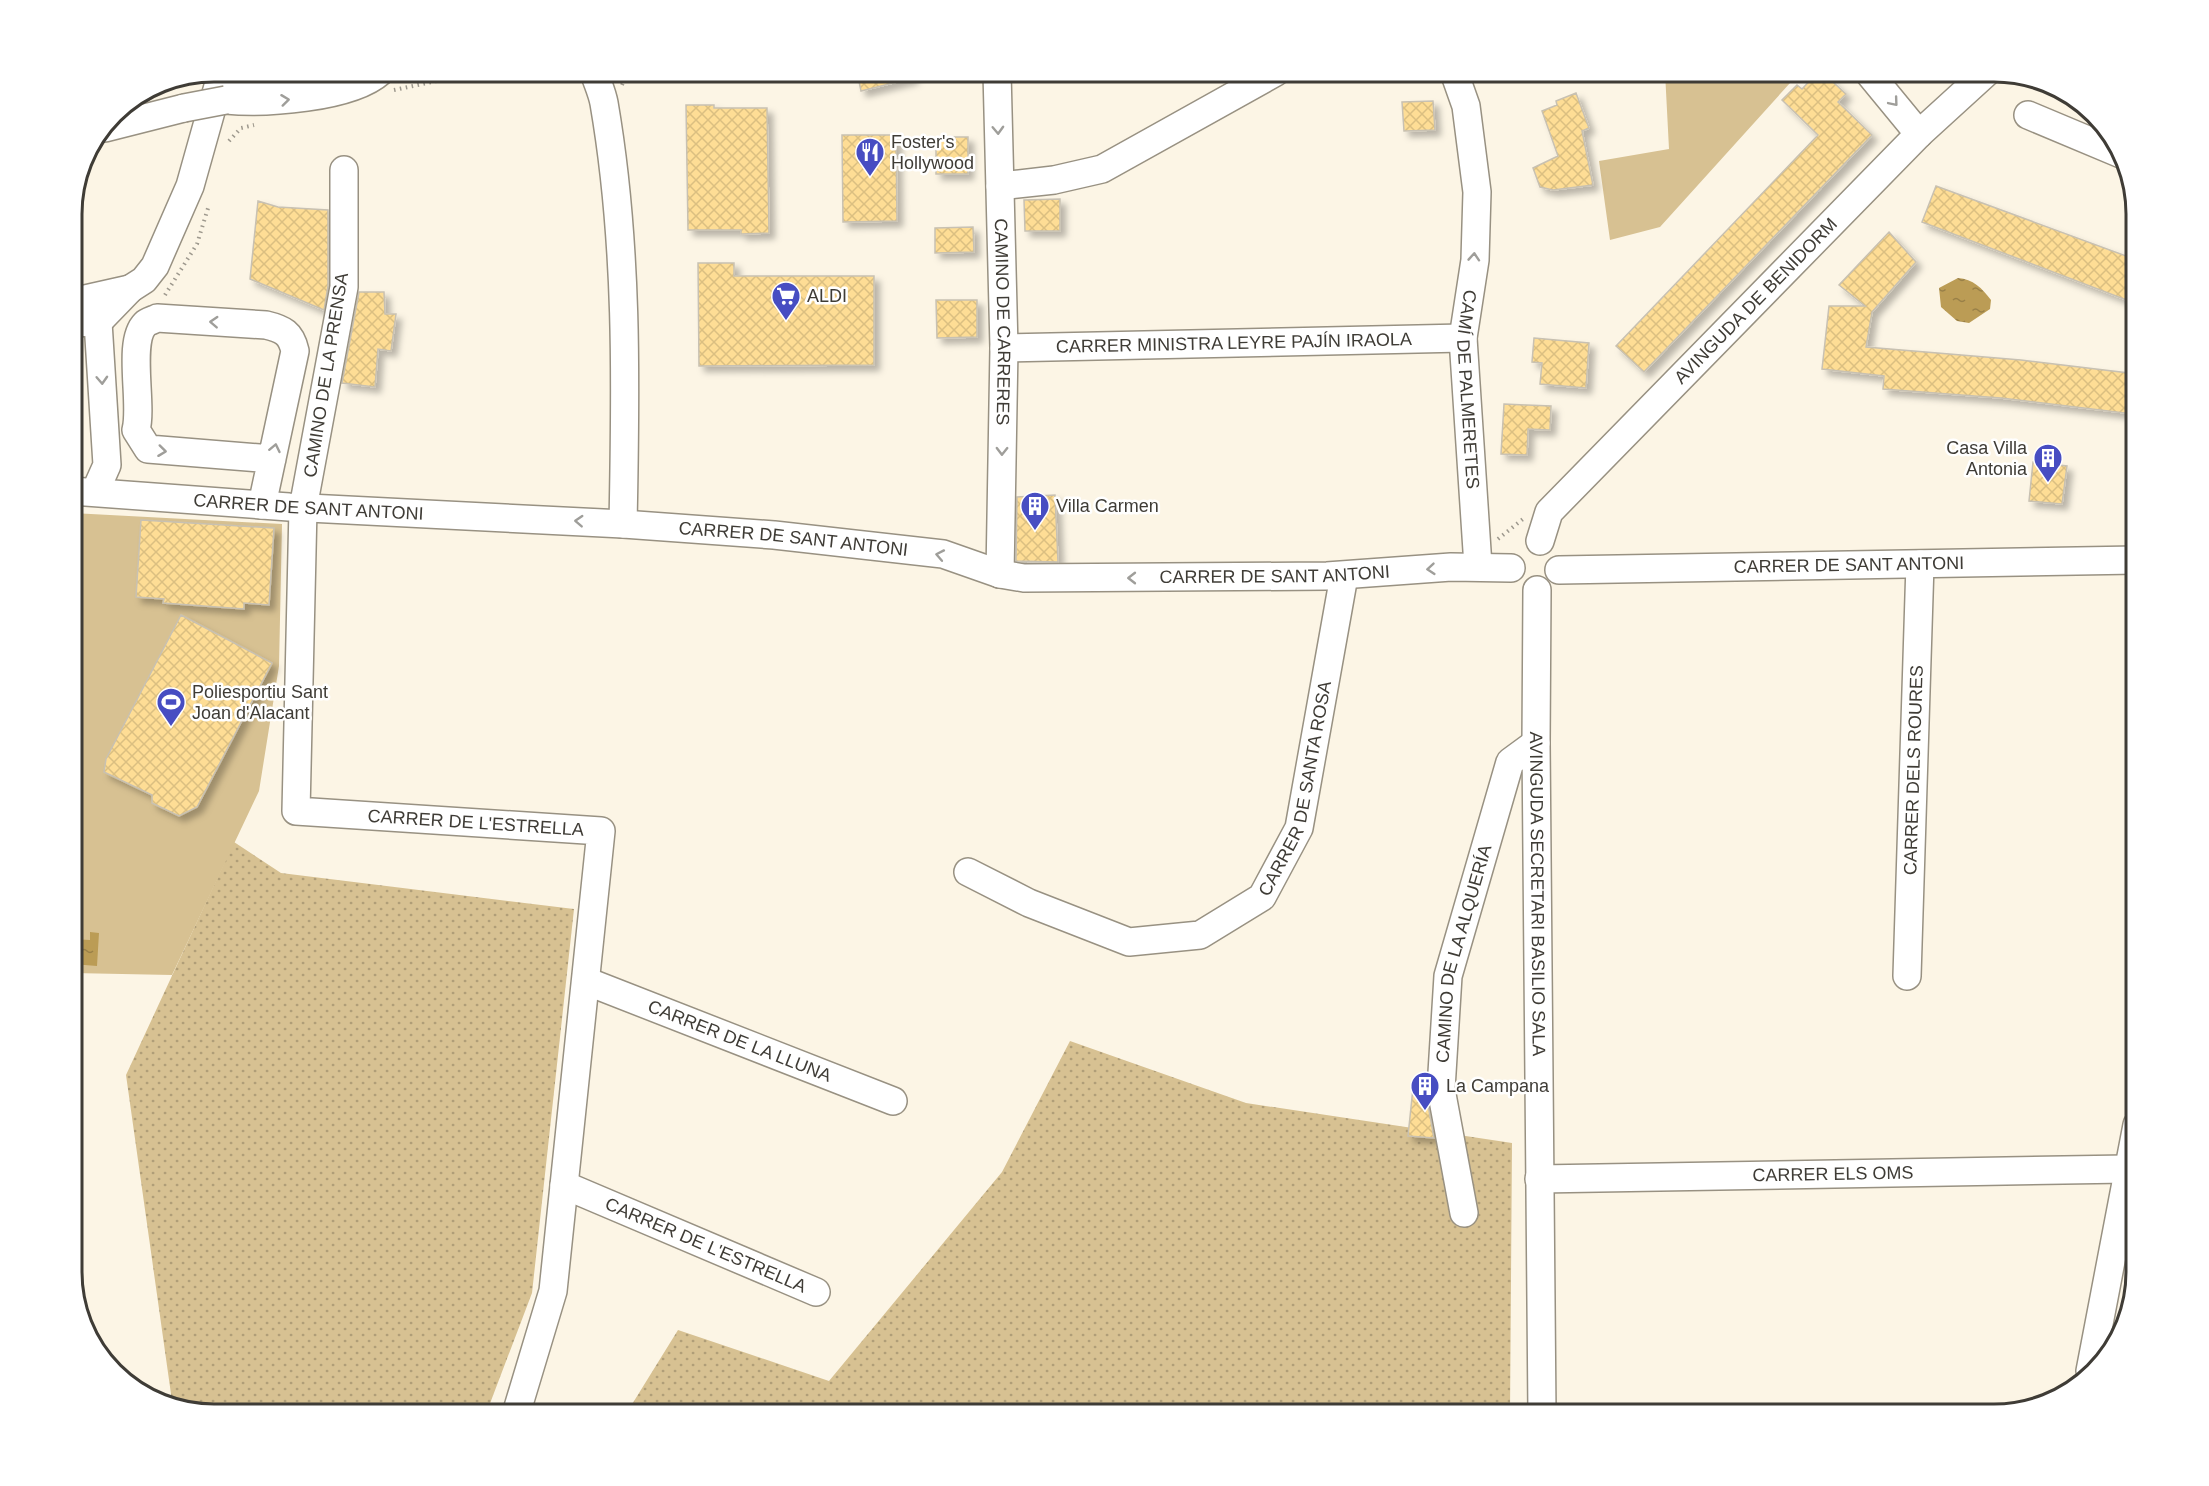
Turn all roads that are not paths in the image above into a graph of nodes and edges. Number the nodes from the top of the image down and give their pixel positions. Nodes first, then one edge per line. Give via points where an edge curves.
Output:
1 (219, 82) edge
2 (270, 82) edge
3 (364, 82) edge
4 (597, 82) edge
5 (610, 82) edge
6 (997, 82) edge
7 (1258, 82) edge
8 (1458, 82) edge
9 (1876, 82) edge
10 (1975, 82) edge
11 (226, 100) junction
12 (603, 100) junction
13 (2028, 115) dead end
14 (118, 125) edge
15 (1919, 134) junction
16 (2109, 149) edge
17 (344, 170) dead end
18 (1000, 186) junction
19 (130, 289) junction
20 (83, 300) edge
21 (85, 322) edge
22 (1462, 338) junction
23 (1004, 348) junction
24 (272, 459) junction
25 (84, 492) edge
26 (262, 505) junction
27 (303, 508) junction
28 (623, 524) junction
29 (1540, 541) junction
30 (2126, 560) edge
31 (1920, 564) junction
32 (1478, 566) junction
33 (1511, 568) junction
34 (1559, 570) junction
35 (1000, 574) junction
36 (1344, 576) junction
37 (1537, 590) junction
38 (1536, 743) junction
39 (968, 872) dead end
40 (1907, 976) dead end
41 (586, 981) junction
42 (892, 1101) dead end
43 (2126, 1172) edge
44 (1539, 1179) junction
45 (564, 1185) junction
46 (2126, 1200) edge
47 (1464, 1213) dead end
48 (816, 1292) dead end
49 (2092, 1360) edge
50 (519, 1403) edge
51 (1542, 1403) edge

1 - 19 street via 190,186 155,266
2 - 11 street
11 -> 3 street via 256,103 298,99
4 - 12 street
5 - 12 street
6 -> 18 street, CAMINO DE CARRERES
7 - 18 street via 1102,169
22 -> 8 street, CAMÍ DE PALMERETES via 1475,260 1476,192 1466,106
9 -> 15 street
10 - 15 street, AVINGUDA DE BENIDORM
11 - 14 street, bridge
12 - 28 street via 621,249 627,361
13 - 16 street
15 - 29 street, AVINGUDA DE BENIDORM via 1550,512
17 - 27 street, CAMINO DE LA PRENSA via 344,287
18 - 23 street, CAMINO DE CARRERES
19 - 20 street
19 - 21 street
21 -> 25 street via 107,465
22 - 23 street, CARRER MINISTRA LEYRE PAJÍN IRAOLA
22 - 32 street, CAMÍ DE PALMERETES
23 -> 35 street, CAMINO DE CARRERES
24 -> 24 street via 295,351 284,329 158,318 145,323 135,371 140,406 136,430 148,449
24 - 26 street
25 - 26 street, CARRER DE SANT ANTONI
26 - 27 street, CARRER DE SANT ANTONI
28 -> 27 street, CARRER DE SANT ANTONI
27 - 41 street, CARRER DE L'ESTRELLA via 296,811 601,831
35 -> 28 street, CARRER DE SANT ANTONI via 943,554 774,535
29 - 33 street via 1518,547
29 - 34 street via 1555,552
30 - 31 street, CARRER DE SANT ANTONI
31 - 34 street, CARRER DE SANT ANTONI
31 - 40 street, CARRER DELS ROURES
32 - 33 street, CARRER DE SANT ANTONI
32 -> 36 street, CARRER DE SANT ANTONI
33 - 37 street via 1523,586
34 - 37 street via 1551,584
36 -> 35 street, CARRER DE SANT ANTONI via 1024,578
36 - 39 street, CARRER DE SANTA ROSA via 1299,828 1262,897 1200,935 1129,942 1029,903
37 - 38 street, AVINGUDA SECRETARI BASILIO SALA
38 - 44 street, AVINGUDA SECRETARI BASILIO SALA
38 - 47 street, CAMINO DE LA ALQUERÍA via 1510,762 1448,976 1441,1089
41 - 42 street, CARRER DE LA LLUNA
41 - 45 street, CARRER DE L'ESTRELLA
43 - 44 street, CARRER ELS OMS
44 - 51 street, AVINGUDA SECRETARI BASILIO SALA
45 - 48 street, CARRER DE L'ESTRELLA
45 - 50 street, CARRER DE L'ESTRELLA via 553,1291
46 - 49 street

